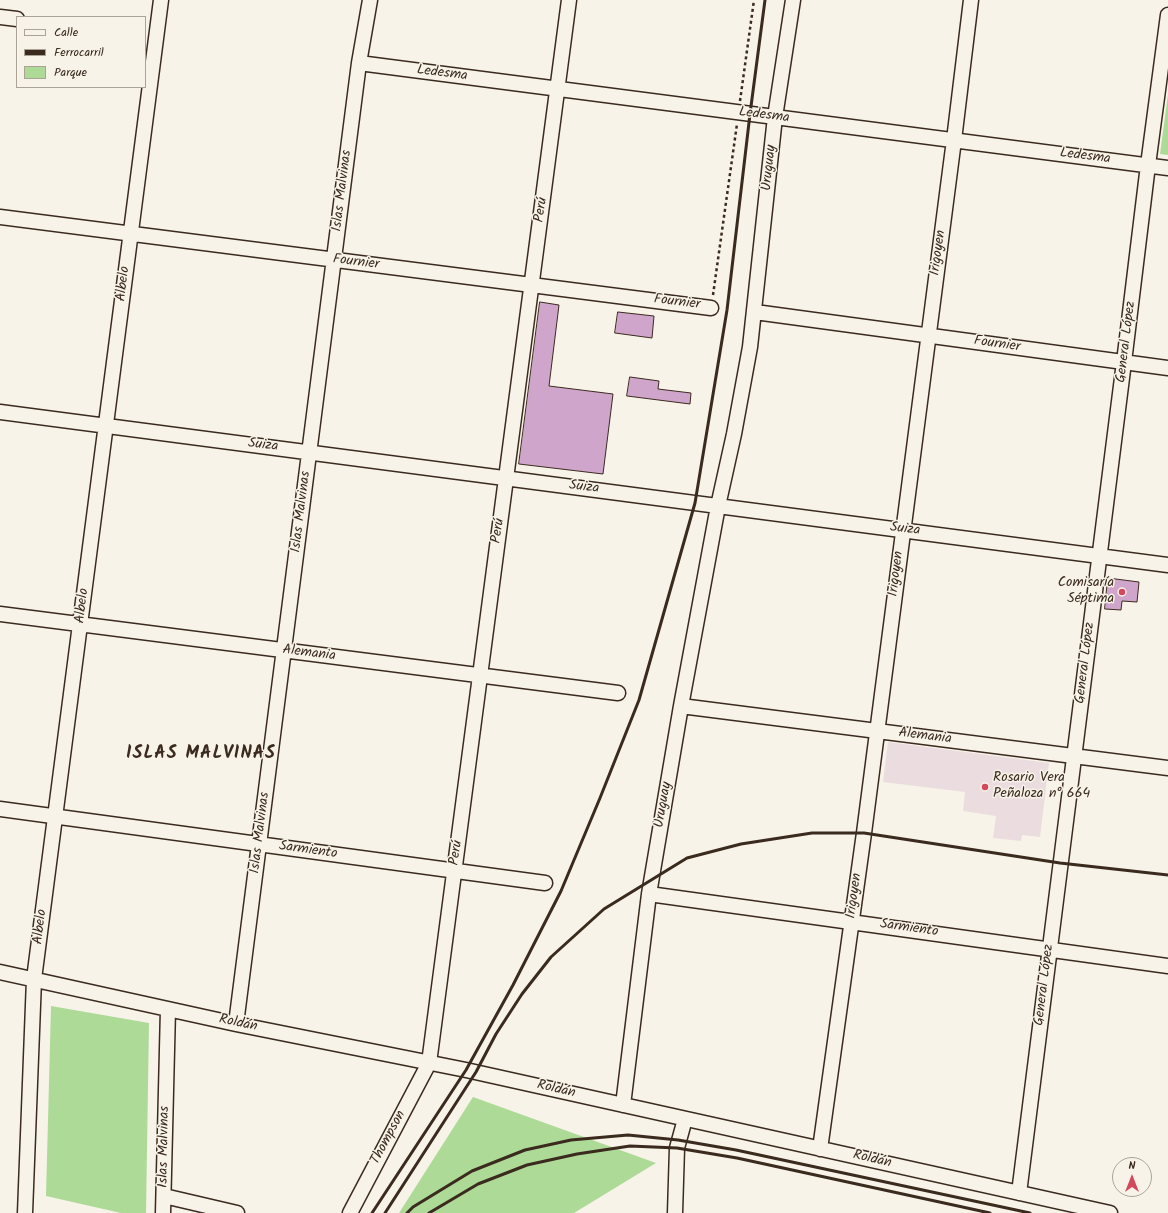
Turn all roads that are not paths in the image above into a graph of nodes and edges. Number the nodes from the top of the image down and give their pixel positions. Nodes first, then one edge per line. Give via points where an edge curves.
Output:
1 (161, 0) edge
2 (370, 0) edge
3 (570, 0) edge
4 (793, 0) edge
5 (971, 0) edge
6 (1168, 14) edge
7 (0, 17) edge
8 (16, 19) edge
9 (151, 36) edge
10 (360, 63) junction
11 (146, 86) edge
12 (146, 88) edge
13 (558, 89) junction
14 (775, 117) junction
15 (954, 140) junction
16 (1148, 165) junction
17 (1168, 168) edge
18 (0, 217) edge
19 (131, 234) junction
20 (334, 260) junction
21 (532, 285) junction
22 (711, 308) road end
23 (755, 312) junction
24 (928, 336) junction
25 (1124, 362) junction
26 (1168, 368) edge
27 (0, 412) edge
28 (106, 426) junction
29 (310, 452) junction
30 (506, 478) junction
31 (718, 506) junction
32 (903, 530) junction
33 (1100, 556) junction
34 (1168, 565) edge
35 (0, 614) edge
36 (80, 624) junction
37 (284, 650) junction
38 (480, 676) junction
39 (618, 693) dead end
40 (681, 706) junction
41 (876, 731) junction
42 (1074, 756) junction
43 (1168, 768) edge
44 (0, 809) edge
45 (55, 817) junction
46 (259, 844) junction
47 (454, 871) junction
48 (546, 883) dead end
49 (649, 894) junction
50 (851, 921) junction
51 (1049, 949) junction
52 (1168, 966) edge
53 (0, 972) edge
54 (34, 980) junction
55 (168, 1009) junction
56 (236, 1024) junction
57 (429, 1063) junction
58 (623, 1105) junction
59 (685, 1119) junction
60 (820, 1149) junction
61 (1018, 1193) junction
62 (164, 1196) junction
63 (25, 1213) edge
64 (163, 1213) edge
65 (237, 1213) edge
66 (350, 1213) edge
67 (675, 1213) edge
68 (1110, 1213) edge

1 - 9 street, Albelo
2 - 10 street, Islas Malvinas
3 - 13 street, Perú
4 - 14 street, Uruguay
5 - 15 street, Irigoyen
6 - 16 street, General López
7 - 8 street
9 - 11 street, Albelo
10 - 13 street, Ledesma
10 - 20 street, Islas Malvinas
12 - 19 street, Albelo
13 - 14 street, Ledesma
13 - 21 street, Perú
14 - 15 street, Ledesma
14 - 23 street, Uruguay
15 - 16 street, Ledesma
15 - 24 street, Irigoyen
16 - 17 street, Ledesma
16 - 25 street, General López
18 - 19 street, Fournier
19 - 20 street, Fournier
19 - 28 street, Albelo
20 - 21 street, Fournier
20 - 29 street, Islas Malvinas
21 - 22 street, Fournier
21 - 30 street, Perú
23 - 24 street, Fournier
23 - 31 street, Uruguay via 734,434
24 - 25 street, Fournier
24 - 32 street, Irigoyen
25 - 26 street, Fournier
25 - 33 street, General López
27 - 28 street, Suiza
28 - 29 street, Suiza
28 - 36 street, Albelo
29 - 30 street, Suiza
29 - 37 street, Islas Malvinas
30 - 31 street, Suiza
30 - 38 street, Perú
31 - 32 street, Suiza
31 - 40 street, Uruguay
32 - 33 street, Suiza
32 - 41 street, Irigoyen
33 - 34 street, Suiza
33 - 42 street, General López
35 - 36 street, Alemania
36 - 37 street, Alemania
36 - 45 street, Albelo
37 - 38 street, Alemania
37 - 46 street, Islas Malvinas
38 - 39 street, Alemania
38 - 47 street, Perú
40 - 41 street, Alemania
40 - 49 street, Uruguay
41 - 42 street, Alemania
41 - 50 street, Irigoyen
42 - 43 street, Alemania
42 - 51 street, General López
44 - 45 street, Sarmiento
45 - 46 street, Sarmiento
45 - 54 street, Albelo
46 - 47 street, Sarmiento
46 - 56 street, Islas Malvinas
47 - 48 street, Sarmiento
47 - 57 street, Perú
49 - 50 street, Sarmiento
49 - 58 street, Uruguay
50 - 51 street, Sarmiento
50 - 60 street, Irigoyen
51 - 52 street, Sarmiento
51 - 61 street, General López
53 - 54 street, Roldán
54 - 55 street, Roldán
54 - 63 street, Albelo
55 - 56 street, Roldán
55 - 62 street, Islas Malvinas
56 - 57 street, Roldán
57 - 58 street, Roldán
57 - 66 street, Thompson
58 - 59 street, Roldán
59 - 60 street, Roldán
59 - 67 street via 677,1148
60 - 61 street, Roldán
61 - 68 street, Roldán
62 - 64 street, Islas Malvinas
62 - 65 street

